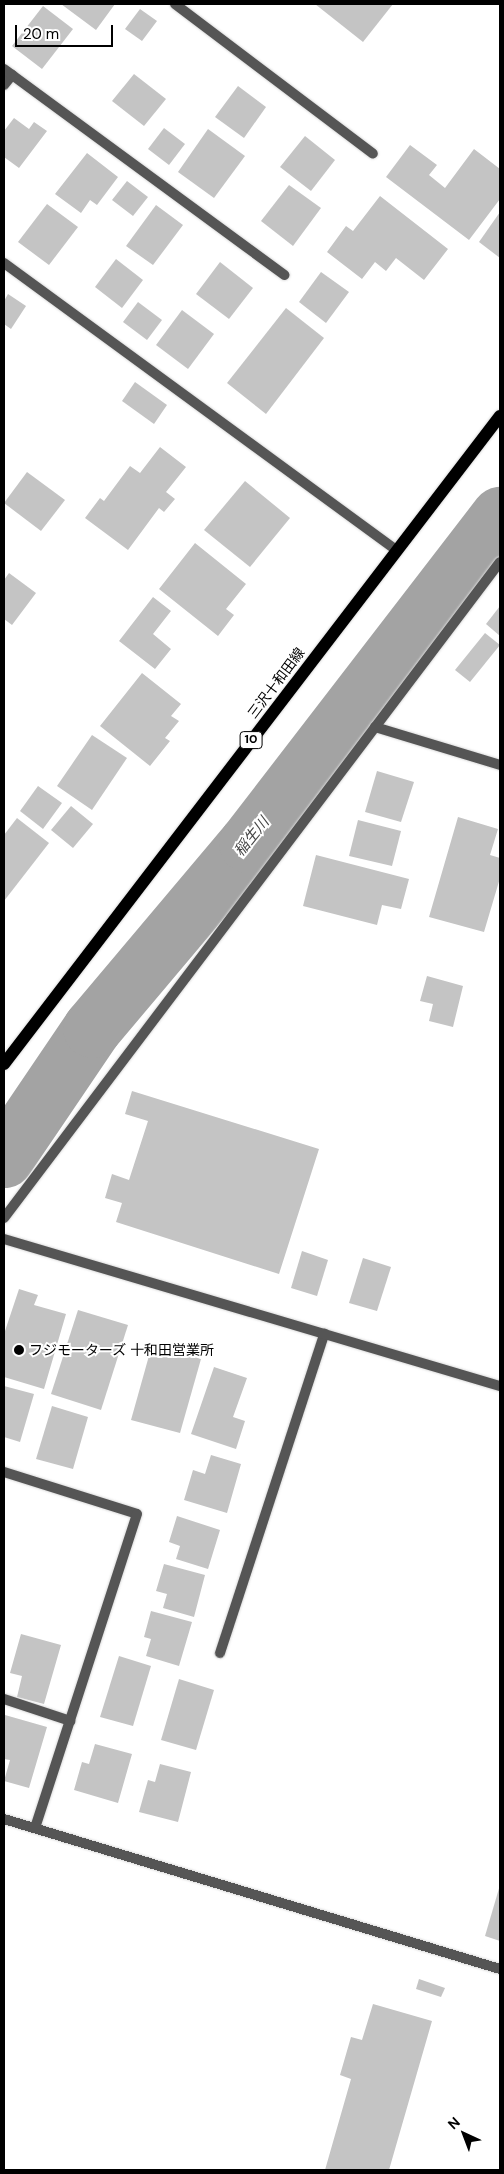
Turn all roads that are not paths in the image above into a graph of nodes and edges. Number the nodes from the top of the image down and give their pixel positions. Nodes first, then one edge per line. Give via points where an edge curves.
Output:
1 (175, 4) edge
2 (8, 72) edge
3 (4, 85) edge
4 (373, 154) dead end
5 (4, 263) edge
6 (284, 275) dead end
7 (500, 416) edge
8 (396, 550) junction
9 (500, 562) edge
10 (375, 727) junction
11 (500, 765) edge
12 (4, 1064) edge
13 (4, 1218) edge
14 (4, 1239) edge
15 (324, 1334) junction
16 (500, 1386) edge
17 (4, 1472) edge
18 (220, 1654) dead end
19 (4, 1699) edge
20 (70, 1721) junction
21 (4, 1819) edge
22 (35, 1828) junction
23 (500, 1969) edge

1 - 4 street
2 - 3 street
2 - 6 street
5 - 8 street
7 - 8 main road, 三沢十和田線 / 10
8 - 12 main road, 三沢十和田線 / 10
9 - 10 street
10 - 11 street
10 - 13 street
14 - 15 street
15 - 16 street
15 - 18 street
17 - 20 street via 137,1514
19 - 20 street
20 - 22 street
21 - 22 street
22 - 23 street

